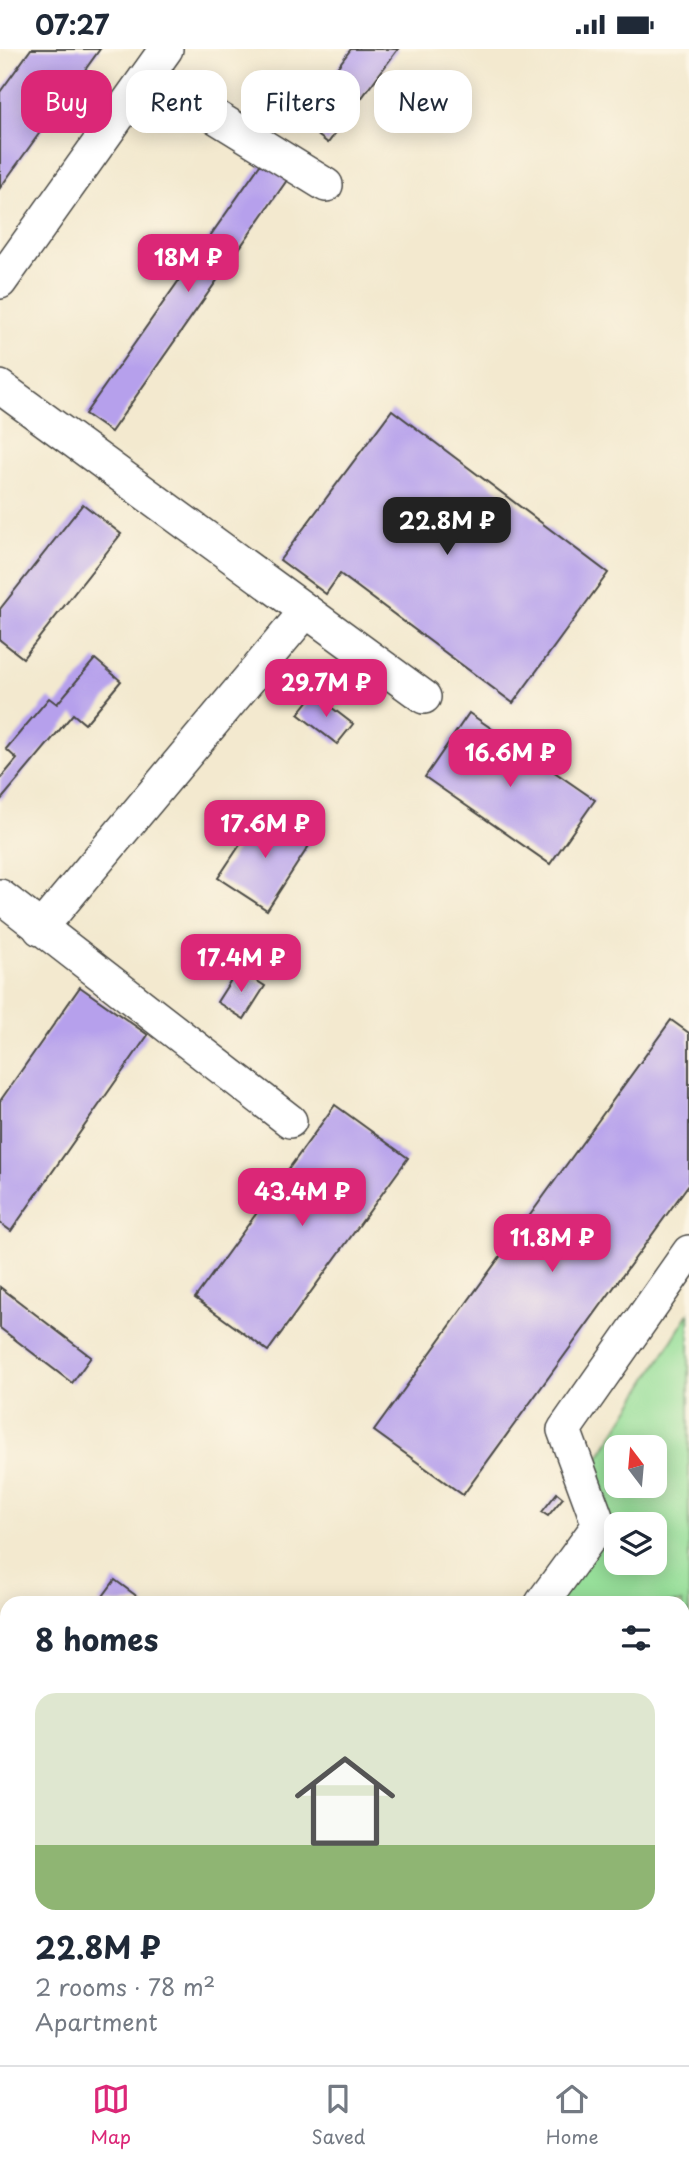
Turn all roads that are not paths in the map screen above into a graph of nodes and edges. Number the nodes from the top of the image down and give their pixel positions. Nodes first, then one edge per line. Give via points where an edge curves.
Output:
1 (157, 62) edge
2 (326, 185) dead end
3 (0, 282) edge
4 (0, 387) edge
5 (306, 611) junction
6 (424, 697) dead end
7 (0, 896) edge
8 (40, 929) junction
9 (290, 1121) dead end
10 (689, 1252) edge
11 (546, 1596) edge

1 - 2 street
1 - 3 street
4 - 5 street
5 - 6 street
5 - 8 street
7 - 8 street
8 - 9 street
10 - 11 street via 564,1430 599,1525

